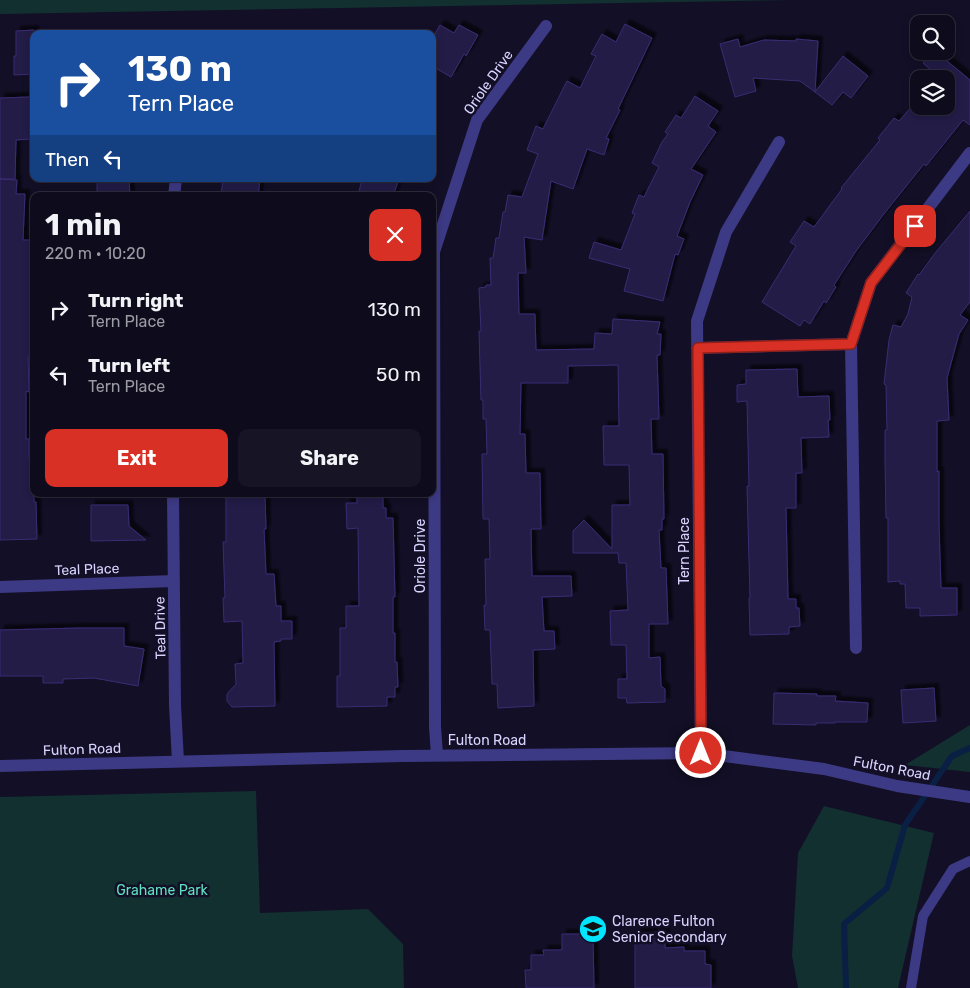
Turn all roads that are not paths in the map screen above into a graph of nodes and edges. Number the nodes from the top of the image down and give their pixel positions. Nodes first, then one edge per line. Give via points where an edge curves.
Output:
1 (546, 26) dead end
2 (779, 142) dead end
3 (970, 153) edge
4 (436, 246) edge
5 (851, 344) junction
6 (698, 348) junction
7 (173, 497) edge
8 (435, 497) edge
9 (174, 580) junction
10 (0, 587) edge
11 (856, 648) dead end
12 (701, 753) junction
13 (437, 755) junction
14 (178, 761) junction
15 (0, 766) edge
16 (966, 796) edge
17 (970, 861) edge
18 (911, 988) edge

1 - 4 street, Oriole Drive via 477,120
2 - 6 street, Tern Place via 726,232 697,321
3 - 5 street via 871,283
5 - 6 street
5 - 11 street
6 - 12 street, Tern Place
7 - 9 street, Teal Drive
8 - 13 street, Oriole Drive
9 - 10 street, Teal Place
9 - 14 street, Teal Drive
12 - 13 street, Fulton Road
12 - 16 street, Fulton Road via 824,769 897,786
13 - 14 street, Fulton Road
14 - 15 street, Fulton Road
17 - 18 lane via 953,869 923,916

